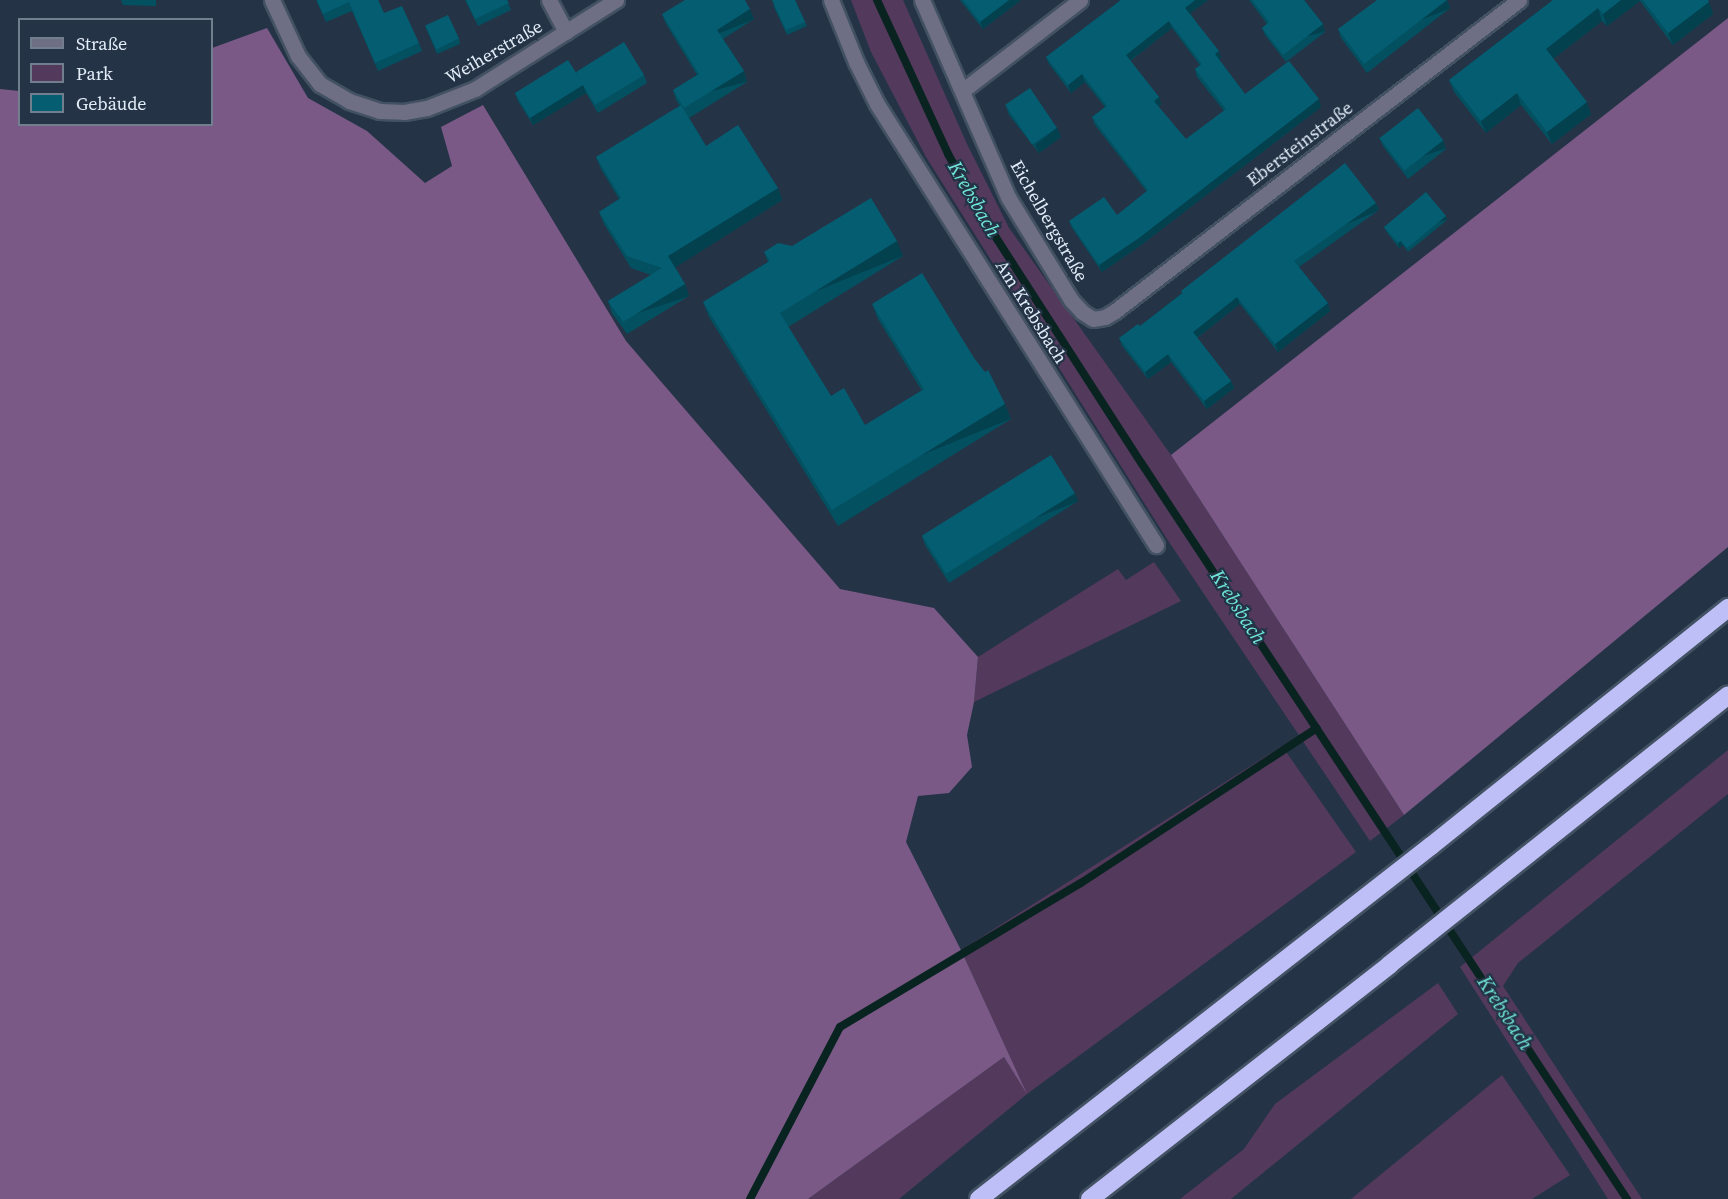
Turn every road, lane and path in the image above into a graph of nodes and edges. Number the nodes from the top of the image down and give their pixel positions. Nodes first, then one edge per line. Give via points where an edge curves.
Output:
1 (272, 0) edge
2 (549, 0) edge
3 (616, 0) edge
4 (831, 0) edge
5 (922, 0) edge
6 (1080, 0) edge
7 (1519, 0) edge
8 (566, 32) junction
9 (962, 91) junction
10 (1104, 317) joint
11 (1156, 545) dead end
12 (1728, 608) edge
13 (1728, 694) edge
14 (979, 1199) edge
15 (1090, 1199) edge

1 - 8 street, Weiherstraße via 298,56 320,84 349,101 379,111 428,108 475,89
2 - 8 street
3 - 8 street, Weiherstraße
4 - 11 street, Am Krebsbach via 877,104
5 - 9 street, Eichelbergstraße
6 - 9 street
7 - 10 street, Ebersteinstraße
9 - 10 street, Eichelbergstraße via 1008,197 1032,238 1082,312 1093,319
12 - 14 highway
13 - 15 highway

